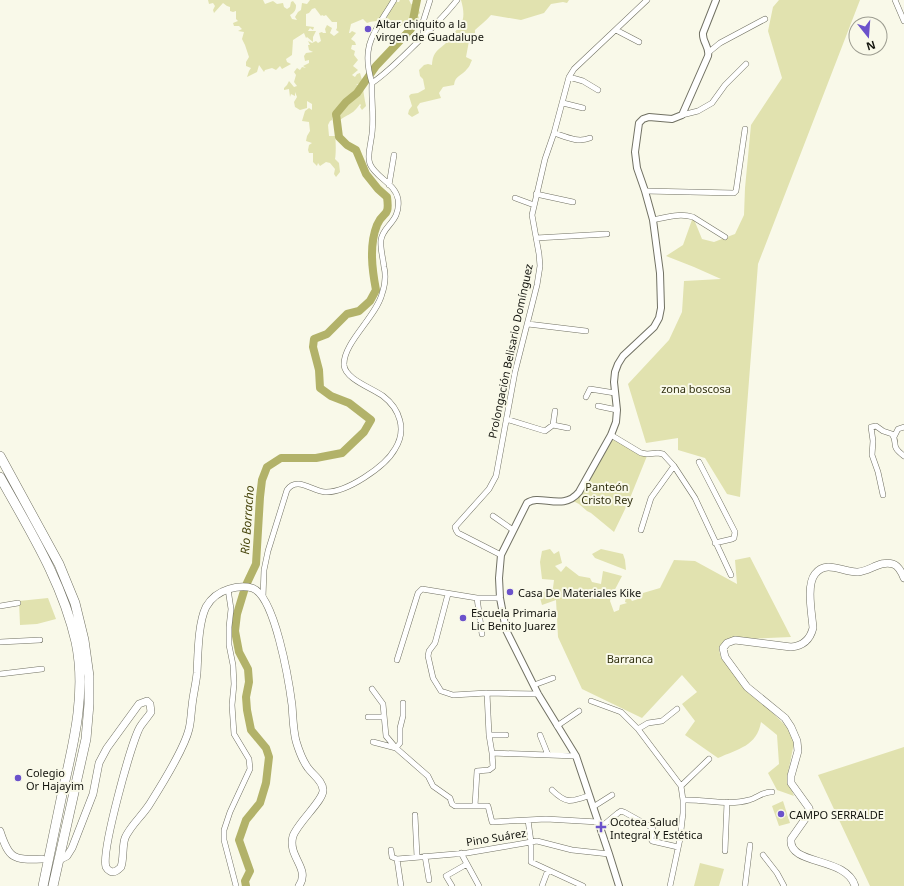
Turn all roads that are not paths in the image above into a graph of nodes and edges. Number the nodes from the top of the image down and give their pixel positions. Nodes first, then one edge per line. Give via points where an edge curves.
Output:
1 (394, 0) edge
2 (430, 0) edge
3 (457, 0) edge
4 (716, 0) edge
5 (895, 0) edge
6 (646, 2) edge
7 (764, 19) dead end
8 (904, 21) edge
9 (616, 30) junction
10 (423, 36) junction
11 (639, 42) dead end
12 (709, 52) junction
13 (746, 64) dead end
14 (569, 77) junction
15 (372, 83) junction
16 (598, 90) dead end
17 (562, 103) junction
18 (583, 108) dead end
19 (682, 115) junction
20 (745, 129) dead end
21 (554, 133) junction
22 (590, 138) dead end
23 (394, 155) dead end
24 (389, 185) junction
25 (645, 190) junction
26 (536, 194) junction
27 (515, 198) dead end
28 (573, 202) dead end
29 (534, 205) junction
30 (653, 220) junction
31 (607, 234) dead end
32 (725, 237) dead end
33 (536, 238) junction
34 (528, 324) junction
35 (586, 331) dead end
36 (615, 393) junction
37 (586, 397) dead end
38 (598, 406) dead end
39 (617, 410) junction
40 (555, 411) dead end
41 (506, 420) junction
42 (552, 426) junction
43 (904, 426) edge
44 (568, 428) dead end
45 (611, 435) junction
46 (894, 437) junction
47 (0, 456) edge
48 (904, 456) edge
49 (699, 462) dead end
50 (674, 466) junction
51 (0, 478) edge
52 (883, 495) dead end
53 (493, 516) dead end
54 (514, 530) junction
55 (641, 530) dead end
56 (715, 543) junction
57 (500, 556) junction
58 (731, 575) dead end
59 (904, 578) edge
60 (228, 589) junction
61 (448, 594) junction
62 (263, 597) junction
63 (477, 598) junction
64 (500, 598) junction
65 (18, 603) dead end
66 (0, 606) edge
67 (482, 634) dead end
68 (40, 640) dead end
69 (0, 642) edge
70 (397, 660) dead end
71 (42, 669) dead end
72 (0, 674) edge
73 (553, 678) dead end
74 (534, 685) junction
75 (372, 689) dead end
76 (487, 693) junction
77 (538, 694) junction
78 (591, 701) dead end
79 (403, 703) dead end
80 (677, 709) dead end
81 (579, 711) dead end
82 (368, 717) dead end
83 (384, 717) junction
84 (558, 726) junction
85 (638, 729) junction
86 (489, 735) junction
87 (506, 735) dead end
88 (540, 735) dead end
89 (373, 742) dead end
90 (396, 748) junction
91 (492, 753) junction
92 (548, 755) junction
93 (576, 756) junction
94 (710, 759) dead end
95 (681, 786) junction
96 (552, 790) dead end
97 (772, 792) dead end
98 (612, 795) dead end
99 (588, 796) junction
100 (683, 800) junction
101 (727, 802) junction
102 (475, 806) junction
103 (593, 807) junction
104 (415, 815) dead end
105 (528, 820) junction
106 (599, 825) junction
107 (0, 831) edge
108 (531, 842) junction
109 (750, 845) dead end
110 (678, 847) junction
111 (391, 850) dead end
112 (725, 851) dead end
113 (460, 853) junction
114 (609, 854) junction
115 (763, 855) dead end
116 (425, 856) junction
117 (417, 857) junction
118 (42, 859) dead end
119 (61, 859) dead end
120 (397, 859) junction
121 (467, 864) junction
122 (548, 870) junction
123 (429, 880) dead end
124 (43, 886) edge
125 (53, 886) edge
126 (236, 886) edge
127 (299, 886) edge
128 (401, 886) edge
129 (452, 886) edge
130 (479, 886) edge
131 (542, 886) edge
132 (583, 886) edge
133 (618, 886) edge
134 (670, 886) edge
135 (745, 886) edge
136 (784, 886) edge
137 (855, 886) edge

1 - 15 street via 371,37 367,53
2 - 10 street via 423,22
3 - 10 street
4 - 12 street via 703,33
5 - 8 street
6 - 9 street, Prolongación Belisario Domínguez
7 - 12 street via 720,43
9 - 11 street
9 - 14 street, Prolongación Belisario Domínguez via 579,63
10 - 15 street via 388,71
12 - 19 street
13 - 19 street via 712,103 698,111
14 - 16 street via 583,81
14 - 17 street, Prolongación Belisario Domínguez
15 - 24 street via 370,164
17 - 18 street
17 - 21 street, Prolongación Belisario Domínguez
19 - 25 street via 672,118 649,117 639,123 635,152 637,168
20 - 25 street via 734,193
21 - 22 street via 578,141
21 - 26 street, Prolongación Belisario Domínguez
23 - 24 street
24 - 62 street via 396,194 398,210 381,240 385,269 383,293 375,310 349,347 344,364 350,377 383,397 394,408 401,420 402,432 389,458 381,466 353,483 326,492 299,484 290,486 268,551
25 - 30 street
26 - 28 street
26 - 29 street, Prolongación Belisario Domínguez
27 - 29 street
29 - 33 street, Prolongación Belisario Domínguez via 532,220
30 - 32 street via 688,215
30 - 36 street via 660,273 659,318 654,327 618,364 615,372
31 - 33 street
33 - 34 street, Prolongación Belisario Domínguez via 540,266
34 - 35 street
34 - 41 street, Prolongación Belisario Domínguez
36 - 37 street via 590,389
36 - 39 street
38 - 39 street
39 - 45 street
40 - 42 street
41 - 42 street via 541,431
41 - 57 street, Prolongación Belisario Domínguez via 493,483 455,527 458,533
42 - 44 street
43 - 46 street via 898,428
45 - 50 street via 647,454 664,454
45 - 54 street via 576,497 555,502 530,500
46 - 48 street via 895,448
46 - 52 street via 876,426 871,427 872,455
47 - 125 highway via 59,564 74,603 84,640 89,676 86,739
49 - 56 street via 735,532 734,538
50 - 55 street via 651,498
50 - 56 street via 695,498
51 - 124 highway via 51,568 76,643 80,679 75,738
53 - 54 street
54 - 57 street
56 - 58 street
57 - 64 street
59 - 137 main road via 899,568 890,563 860,572 824,567 815,574 810,586 813,628 806,642 791,647 735,640 723,648 725,657 747,687 785,718 797,741 798,751 791,783 810,812 791,839 793,850 799,855 838,867 848,874
60 - 62 main road via 252,588
60 - 119 main road via 213,599 202,619 197,676 189,729 184,744 148,806 126,836 121,867 114,872 108,870 108,848 115,808 135,739 151,712 147,701 139,704 107,748 72,848 67,856
60 - 126 street via 231,609 229,646 233,665 234,734 249,759 250,769 224,830 224,840
61 - 63 street
61 - 70 street via 422,589 418,593
61 - 76 street via 435,642 428,656 433,678 441,691 448,694
62 - 127 main road via 281,644 299,748 309,770 323,789 317,804 306,815 293,836 293,854 303,875
63 - 64 street
63 - 67 street
64 - 74 street via 506,630
65 - 66 street
68 - 69 street
71 - 72 street
73 - 74 street
74 - 77 street
75 - 83 street via 383,704
76 - 77 street
76 - 86 street
77 - 84 street
78 - 85 street via 621,712
79 - 90 street via 400,743
80 - 85 street via 662,721 648,723
81 - 84 street
82 - 83 street
83 - 90 street via 386,736
84 - 93 street
85 - 95 street
86 - 87 street
86 - 91 street
88 - 92 street
89 - 90 street
90 - 102 street via 428,776 433,786 450,798 452,804
91 - 92 street
91 - 102 street via 491,769 478,770 476,773
92 - 93 street
93 - 99 street
94 - 95 street
95 - 100 street
96 - 99 street via 560,798 568,801
97 - 101 street via 768,791 748,800
98 - 103 street
99 - 103 street
100 - 101 street
100 - 110 street
101 - 112 street
102 - 105 street via 488,806 492,822
103 - 106 street
104 - 117 street
105 - 106 street
105 - 108 street
106 - 110 street via 621,811 651,827 652,841
106 - 114 street
107 - 118 main road via 7,849 15,858
108 - 113 street, Pino Suárez
108 - 114 street, Pino Suárez
108 - 122 street via 531,862
109 - 135 street
110 - 134 street
111 - 120 street via 392,857
113 - 116 street, Pino Suárez
113 - 121 street
114 - 133 street
115 - 136 street
116 - 117 street, Pino Suárez
116 - 123 street
117 - 120 street, Pino Suárez
120 - 128 street
121 - 129 street via 446,876
121 - 130 street
122 - 131 street
122 - 132 street

